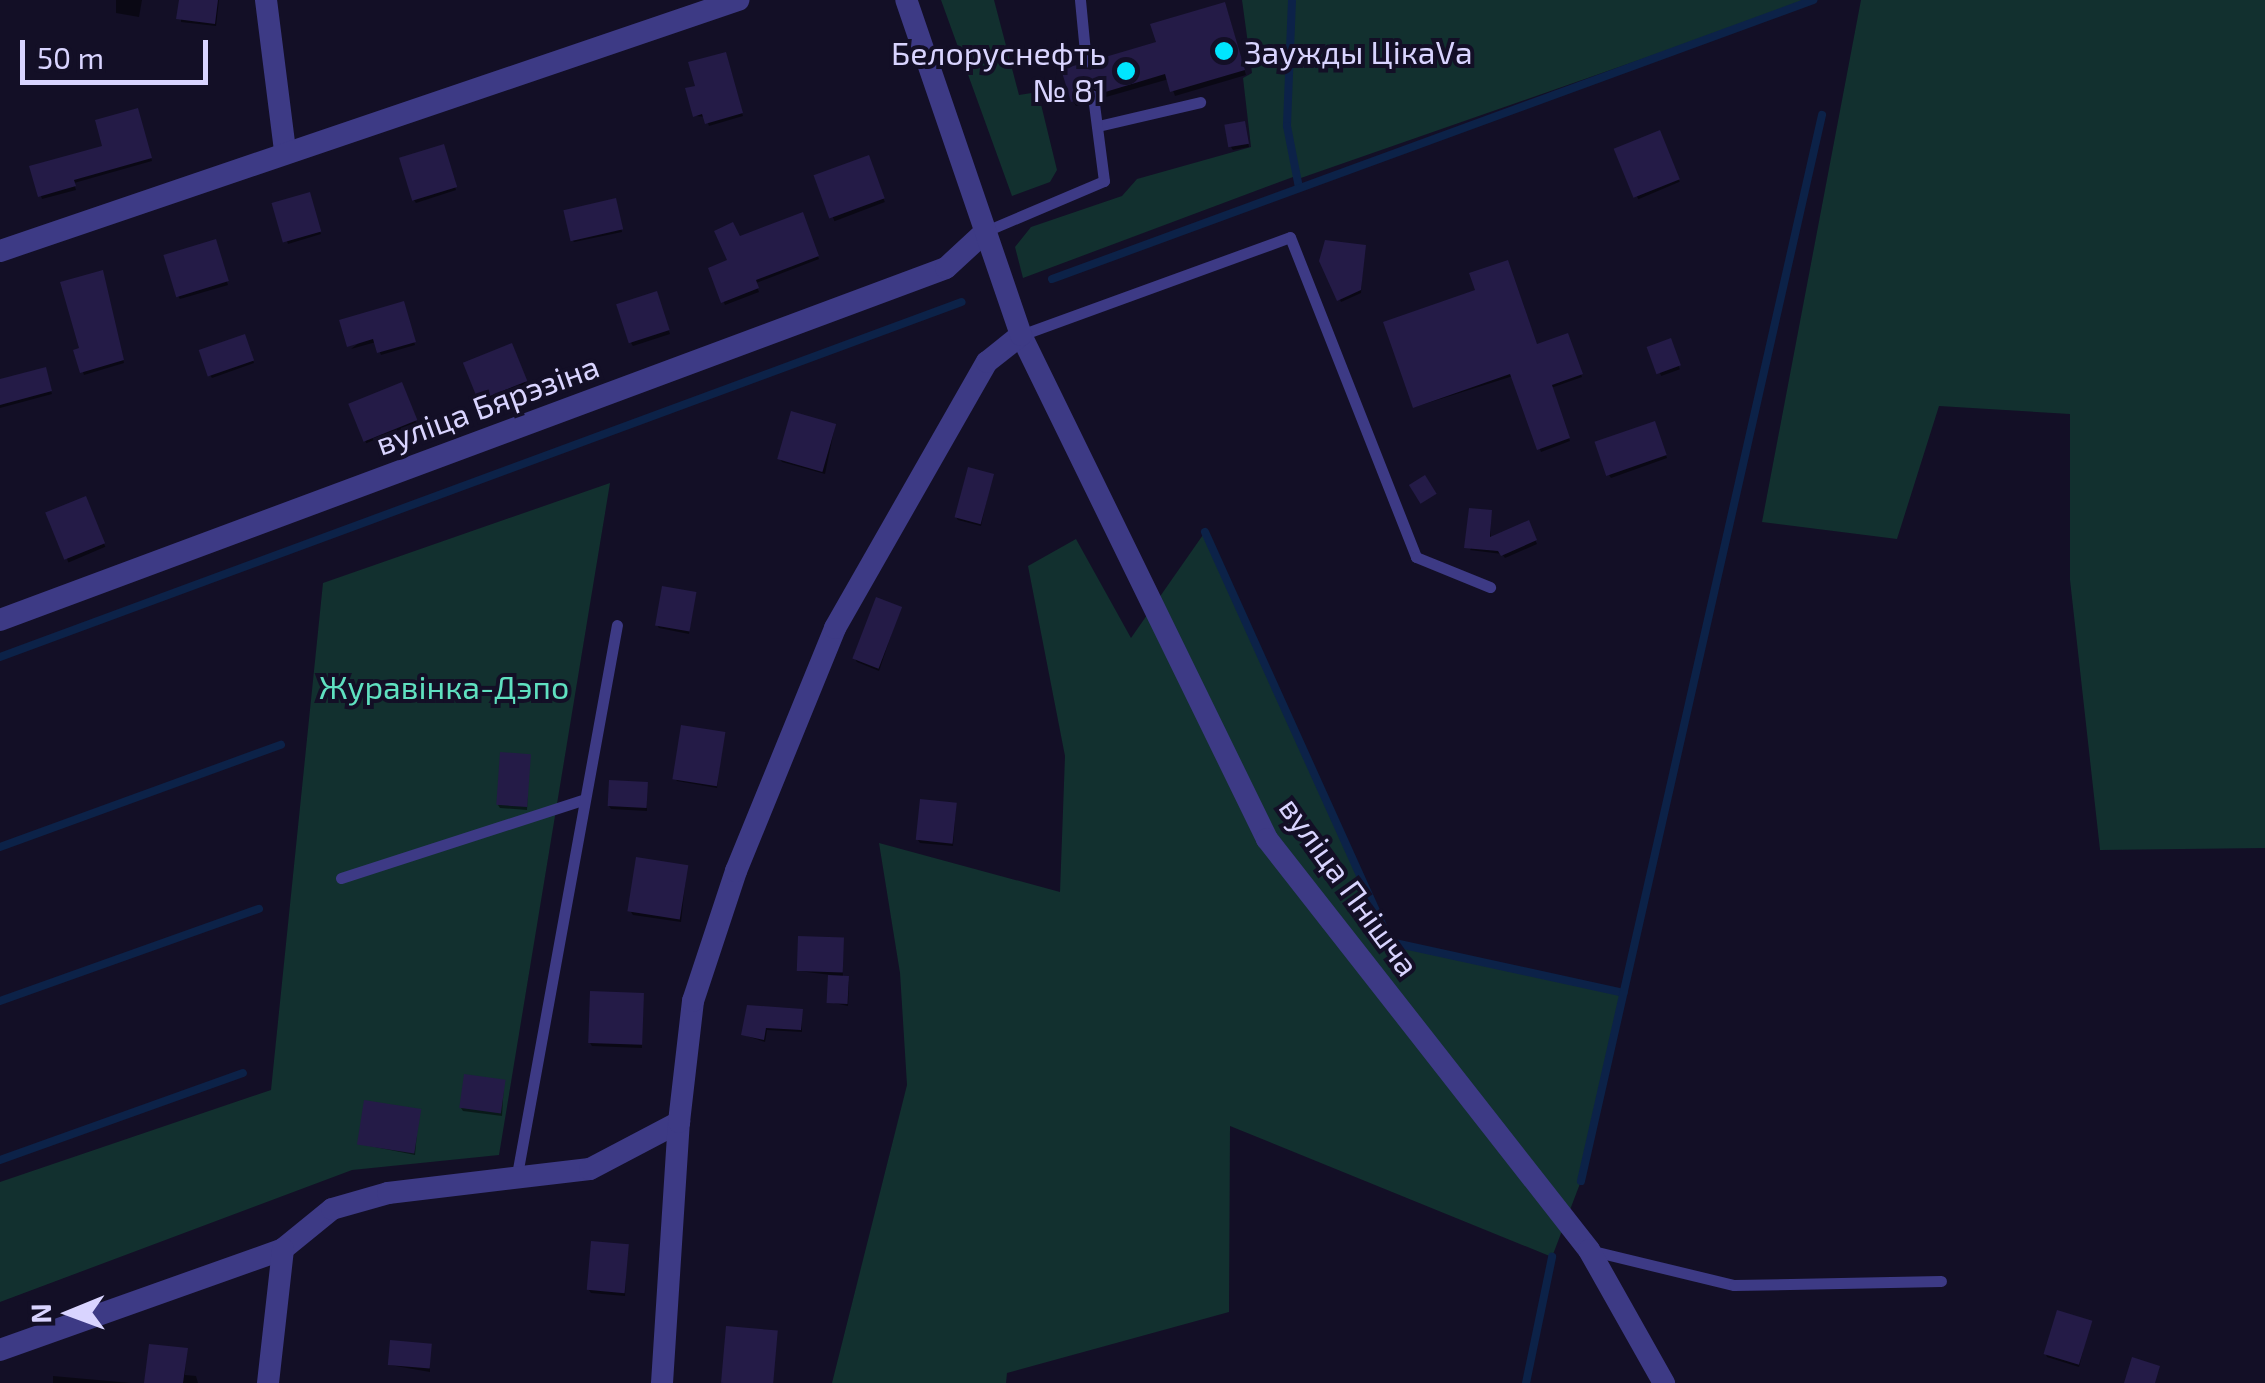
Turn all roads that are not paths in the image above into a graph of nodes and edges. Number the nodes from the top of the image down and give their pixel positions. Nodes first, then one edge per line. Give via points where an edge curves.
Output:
1 (266, 0) edge
2 (738, 0) edge
3 (906, 0) edge
4 (1080, 0) edge
5 (1086, 62) dead end
6 (1093, 96) dead end
7 (1200, 102) dead end
8 (1098, 126) junction
9 (285, 151) junction
10 (986, 231) junction
11 (0, 251) edge
12 (1021, 335) junction
13 (1490, 587) dead end
14 (0, 620) edge
15 (617, 625) dead end
16 (585, 799) junction
17 (341, 878) dead end
18 (679, 1122) junction
19 (516, 1180) junction
20 (283, 1248) junction
21 (1589, 1250) junction
22 (1941, 1281) dead end
23 (0, 1350) edge
24 (268, 1383) edge
25 (662, 1383) edge
26 (1664, 1383) edge

1 - 9 street
2 - 9 street
3 - 10 street, вуліца Пнішча
4 - 5 lane
6 - 8 lane
7 - 8 lane
8 - 10 lane via 1104,181
9 - 11 street
10 - 12 street, вуліца Пнішча
10 - 14 street, вуліца Бярэзіна via 946,268
12 - 13 lane via 1290,237 1416,557
12 - 18 street via 987,362 834,628 736,871 692,1001
12 - 21 street, вуліца Пнішча via 1267,839
15 - 16 lane
16 - 17 lane
16 - 19 lane
18 - 19 street via 590,1169
18 - 25 street
19 - 20 street via 388,1192 332,1209
20 - 23 street
20 - 24 street
21 - 22 lane via 1734,1285
21 - 26 street, вуліца Пнішча

